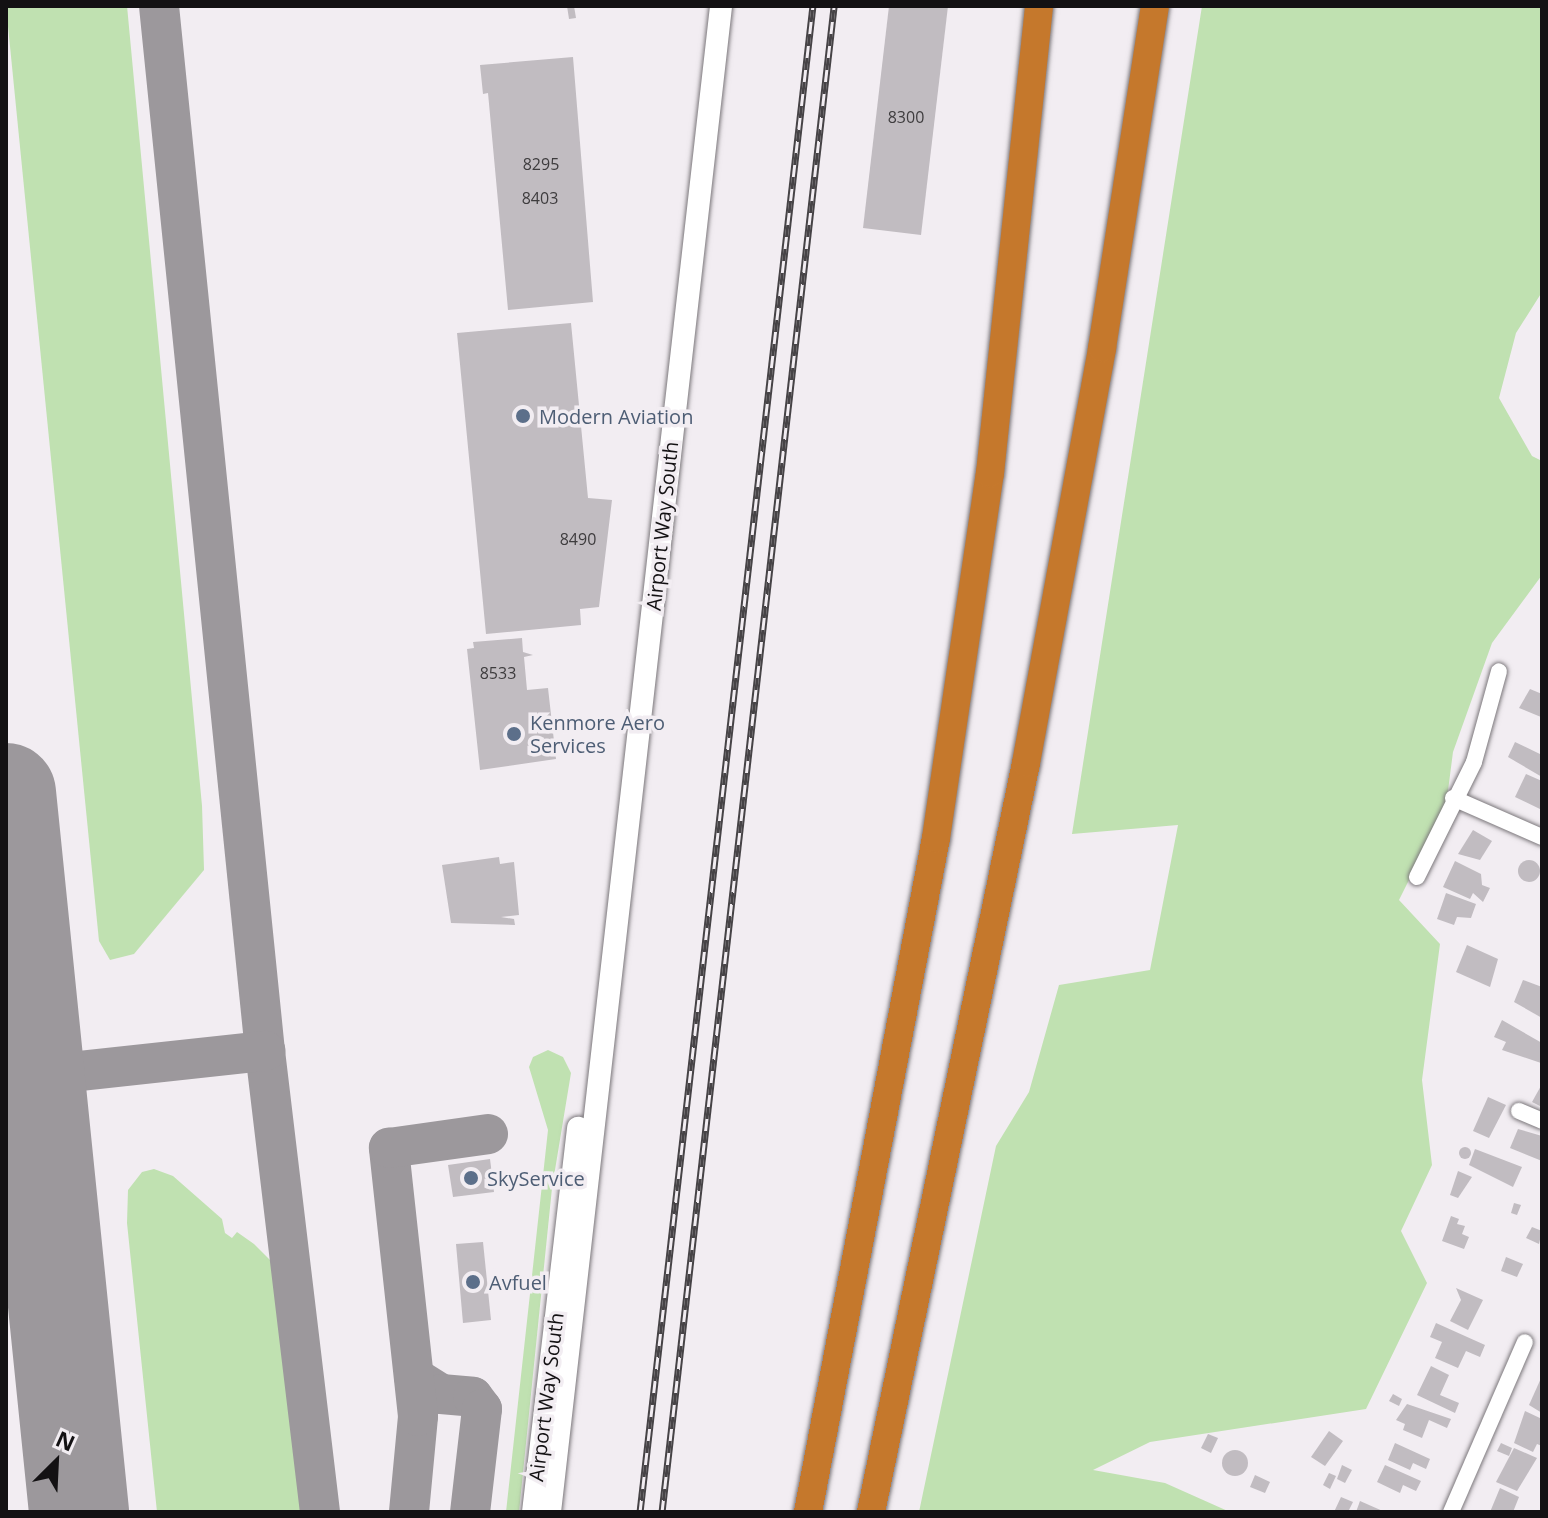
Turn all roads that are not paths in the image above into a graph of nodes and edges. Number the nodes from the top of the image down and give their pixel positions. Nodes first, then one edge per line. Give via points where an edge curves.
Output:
1 (721, 6) edge
2 (1039, 6) edge
3 (1155, 6) edge
4 (1499, 671) dead end
5 (1453, 798) junction
6 (1542, 837) edge
7 (1417, 877) dead end
8 (599, 1045) junction
9 (1519, 1111) dead end
10 (1542, 1121) edge
11 (1525, 1342) dead end
12 (533, 1512) edge
13 (550, 1512) edge
14 (808, 1512) edge
15 (871, 1512) edge
16 (1451, 1512) edge

1 - 8 main road, Airport Way South
2 - 14 highway via 990,473 938,823
3 - 15 highway via 1102,348 1026,763
4 - 5 street via 1474,762
5 - 6 street
5 - 7 street
8 - 12 main road, Airport Way South via 577,1130
8 - 13 main road, Airport Way South
9 - 10 street
11 - 16 street

